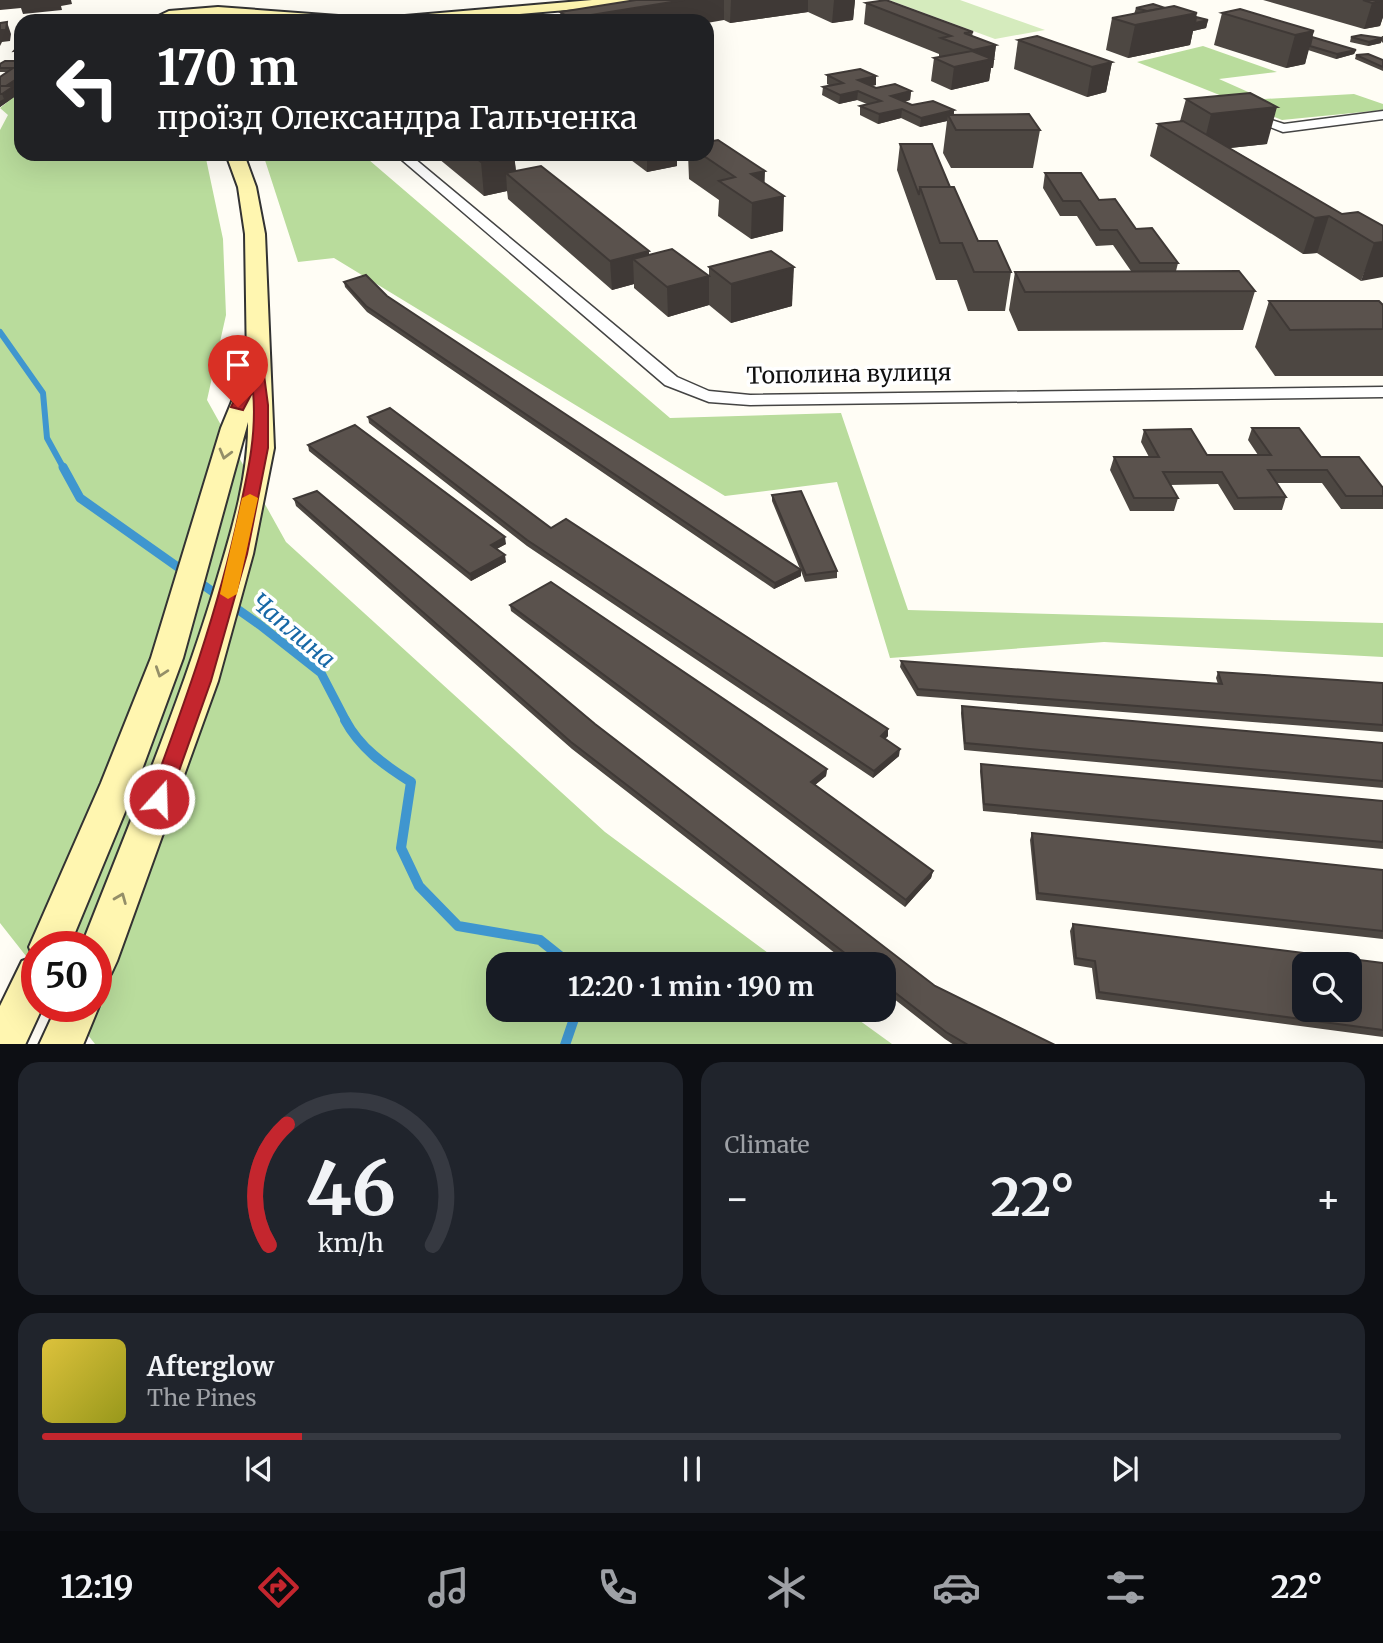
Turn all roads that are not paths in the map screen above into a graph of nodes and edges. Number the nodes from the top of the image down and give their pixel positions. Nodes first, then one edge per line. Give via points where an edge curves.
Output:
1 (184, 0) edge
2 (636, 0) edge
3 (143, 8) dead end
4 (145, 14) edge
5 (167, 14) edge
6 (225, 14) edge
7 (519, 14) edge
8 (1383, 115) edge
9 (1253, 118) edge
10 (238, 161) edge
11 (409, 161) edge
12 (257, 367) junction
13 (1383, 392) edge
14 (56, 931) edge
15 (108, 931) edge
16 (21, 1007) edge
17 (71, 1022) edge
18 (3, 1044) edge
19 (61, 1044) edge

1 - 6 main road
2 - 7 main road
3 - 4 main road
5 - 6 main road via 184,10
8 - 9 street via 1283,128
10 - 12 main road via 255,234
11 - 13 street, Тополина вулиця via 671,381 706,396 777,400
12 -> 14 main road via 238,407 188,593 157,684
15 -> 12 main road via 223,613 261,448
16 - 18 main road
17 - 19 main road

